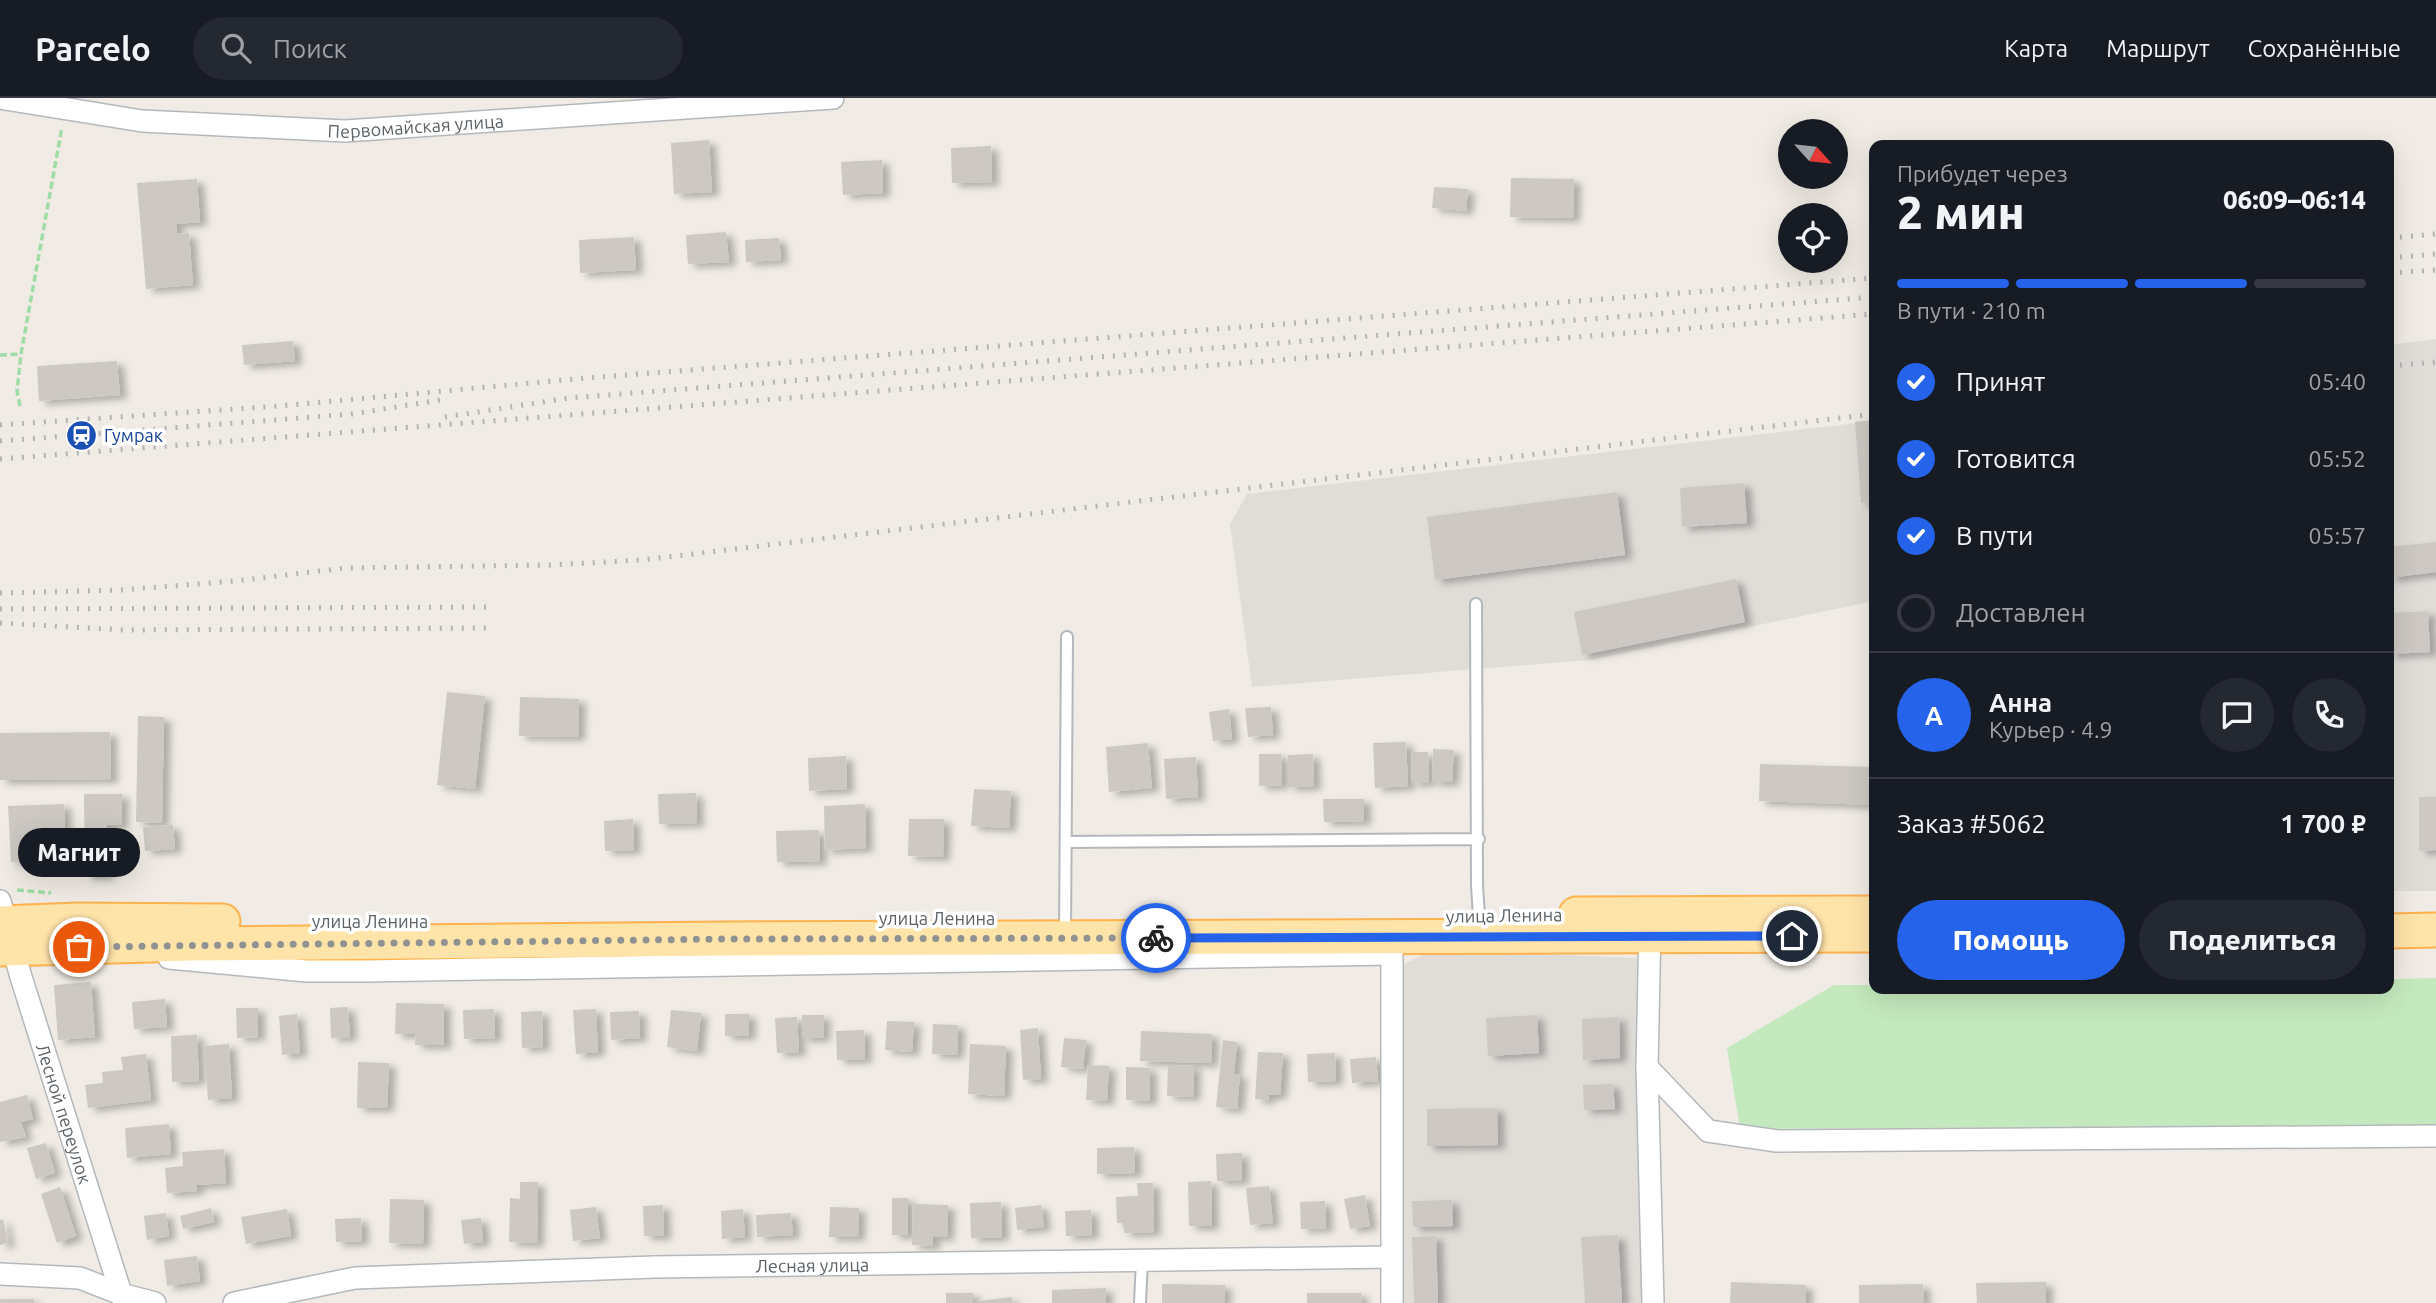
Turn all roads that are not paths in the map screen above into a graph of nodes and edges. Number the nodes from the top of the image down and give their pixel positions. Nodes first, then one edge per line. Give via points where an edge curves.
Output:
1 (0, 98) edge
2 (833, 98) edge
3 (56, 104) edge
4 (1476, 604) dead end
5 (1067, 637) dead end
6 (1479, 839) junction
7 (1067, 842) junction
8 (2394, 910) edge
9 (2436, 910) edge
10 (1869, 913) edge
11 (5, 922) edge
12 (1480, 926) junction
13 (1650, 926) junction
14 (1065, 928) junction
15 (2436, 930) edge
16 (2394, 931) edge
17 (1869, 935) edge
18 (79, 947) junction
19 (1555, 948) dead end
20 (1569, 948) dead end
21 (1647, 1067) junction
22 (2436, 1136) edge
23 (1391, 1257) junction
24 (1142, 1260) junction
25 (0, 1274) edge
26 (122, 1299) edge
27 (155, 1303) edge
28 (234, 1303) edge
29 (1140, 1303) edge
30 (1392, 1303) edge
31 (1653, 1303) edge

1 - 3 street, Первомайская улица
2 - 3 street, Первомайская улица via 345,131 142,121
4 - 6 lane
5 - 7 lane
6 - 7 lane
6 - 12 lane
7 - 14 lane
8 - 9 main road
10 - 13 main road, улица Ленина
11 - 14 main road, улица Ленина
11 - 18 main road, улица Ленина
11 - 26 street, Лесной переулок
12 - 13 main road, улица Ленина
12 - 14 main road, улица Ленина
13 - 17 main road, улица Ленина
13 - 21 street
14 - 18 main road, улица Ленина
15 - 16 main road
18 - 23 street, улица Ленина via 306,971 1399,953
19 - 20 lane
21 - 22 street via 1708,1131 1777,1141
21 - 31 street
23 - 24 street, Лесная улица
23 - 30 street
24 - 28 street, Лесная улица via 654,1267 355,1278
24 - 29 lane
25 - 26 street via 80,1278
26 - 27 street

